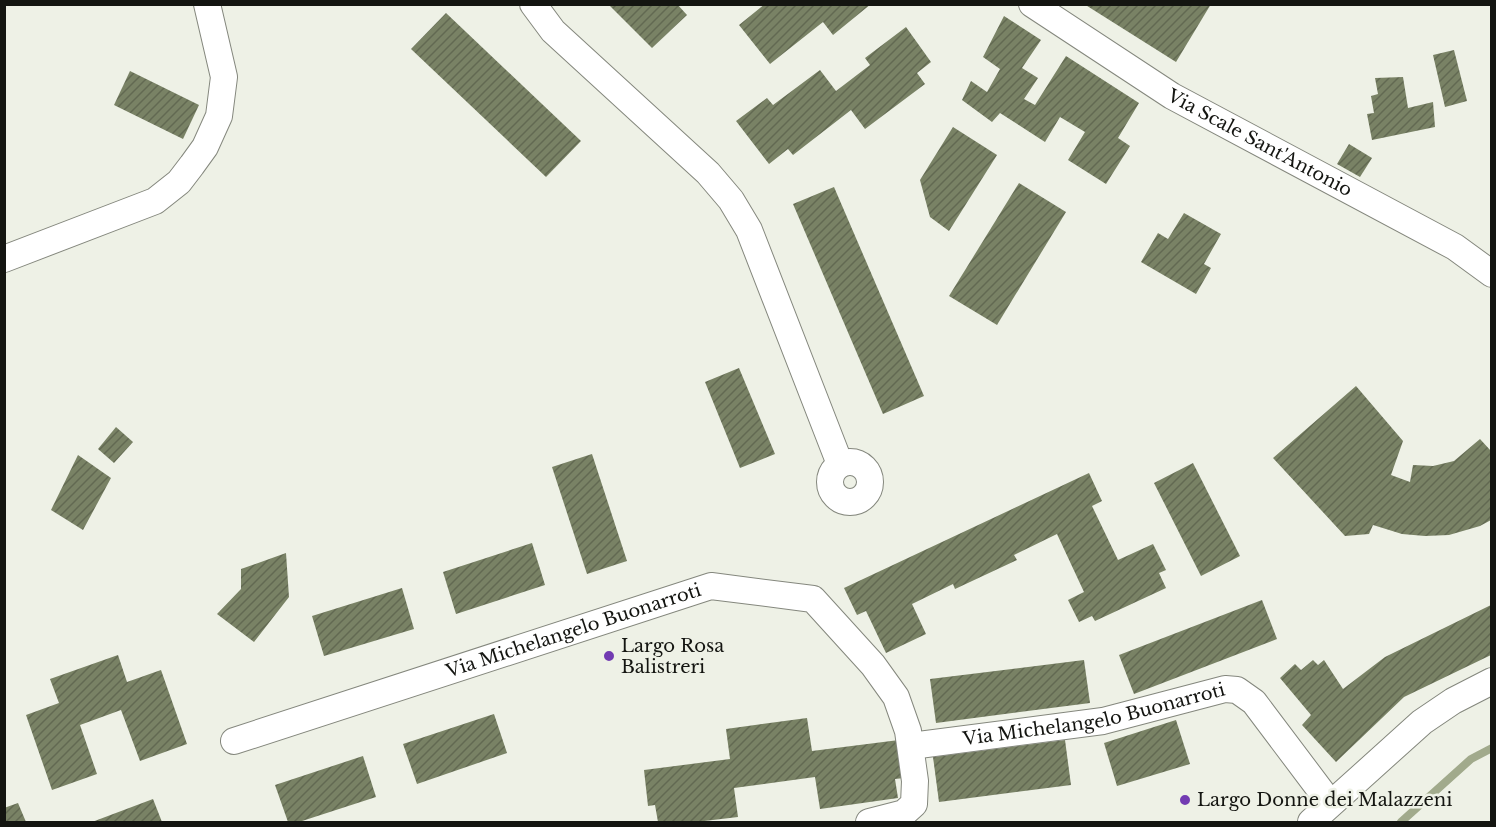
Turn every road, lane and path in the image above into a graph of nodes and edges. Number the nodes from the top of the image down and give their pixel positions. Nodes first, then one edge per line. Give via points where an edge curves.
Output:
1 (207, 4) edge
2 (533, 4) edge
3 (1032, 4) edge
4 (4, 259) edge
5 (1491, 274) edge
6 (840, 464) dead end
7 (1491, 681) edge
8 (234, 741) dead end
9 (911, 746) junction
10 (1330, 803) junction
11 (869, 822) edge
12 (1311, 822) edge

1 - 4 street via 224,77 219,116 205,147 179,182 155,201
2 - 6 street via 553,31 700,166 730,200 749,230
3 - 5 street, Via Scale Sant'Antonio via 1172,96 1455,247
7 - 10 street via 1422,722
8 - 9 street, Via Michelangelo Buonarroti via 711,586 813,599 873,664 896,697
9 - 10 street, Via Michelangelo Buonarroti via 1103,721 1225,689 1237,690 1254,702
9 - 11 street, Via Michelangelo Buonarroti via 914,804 904,813
10 - 12 street

